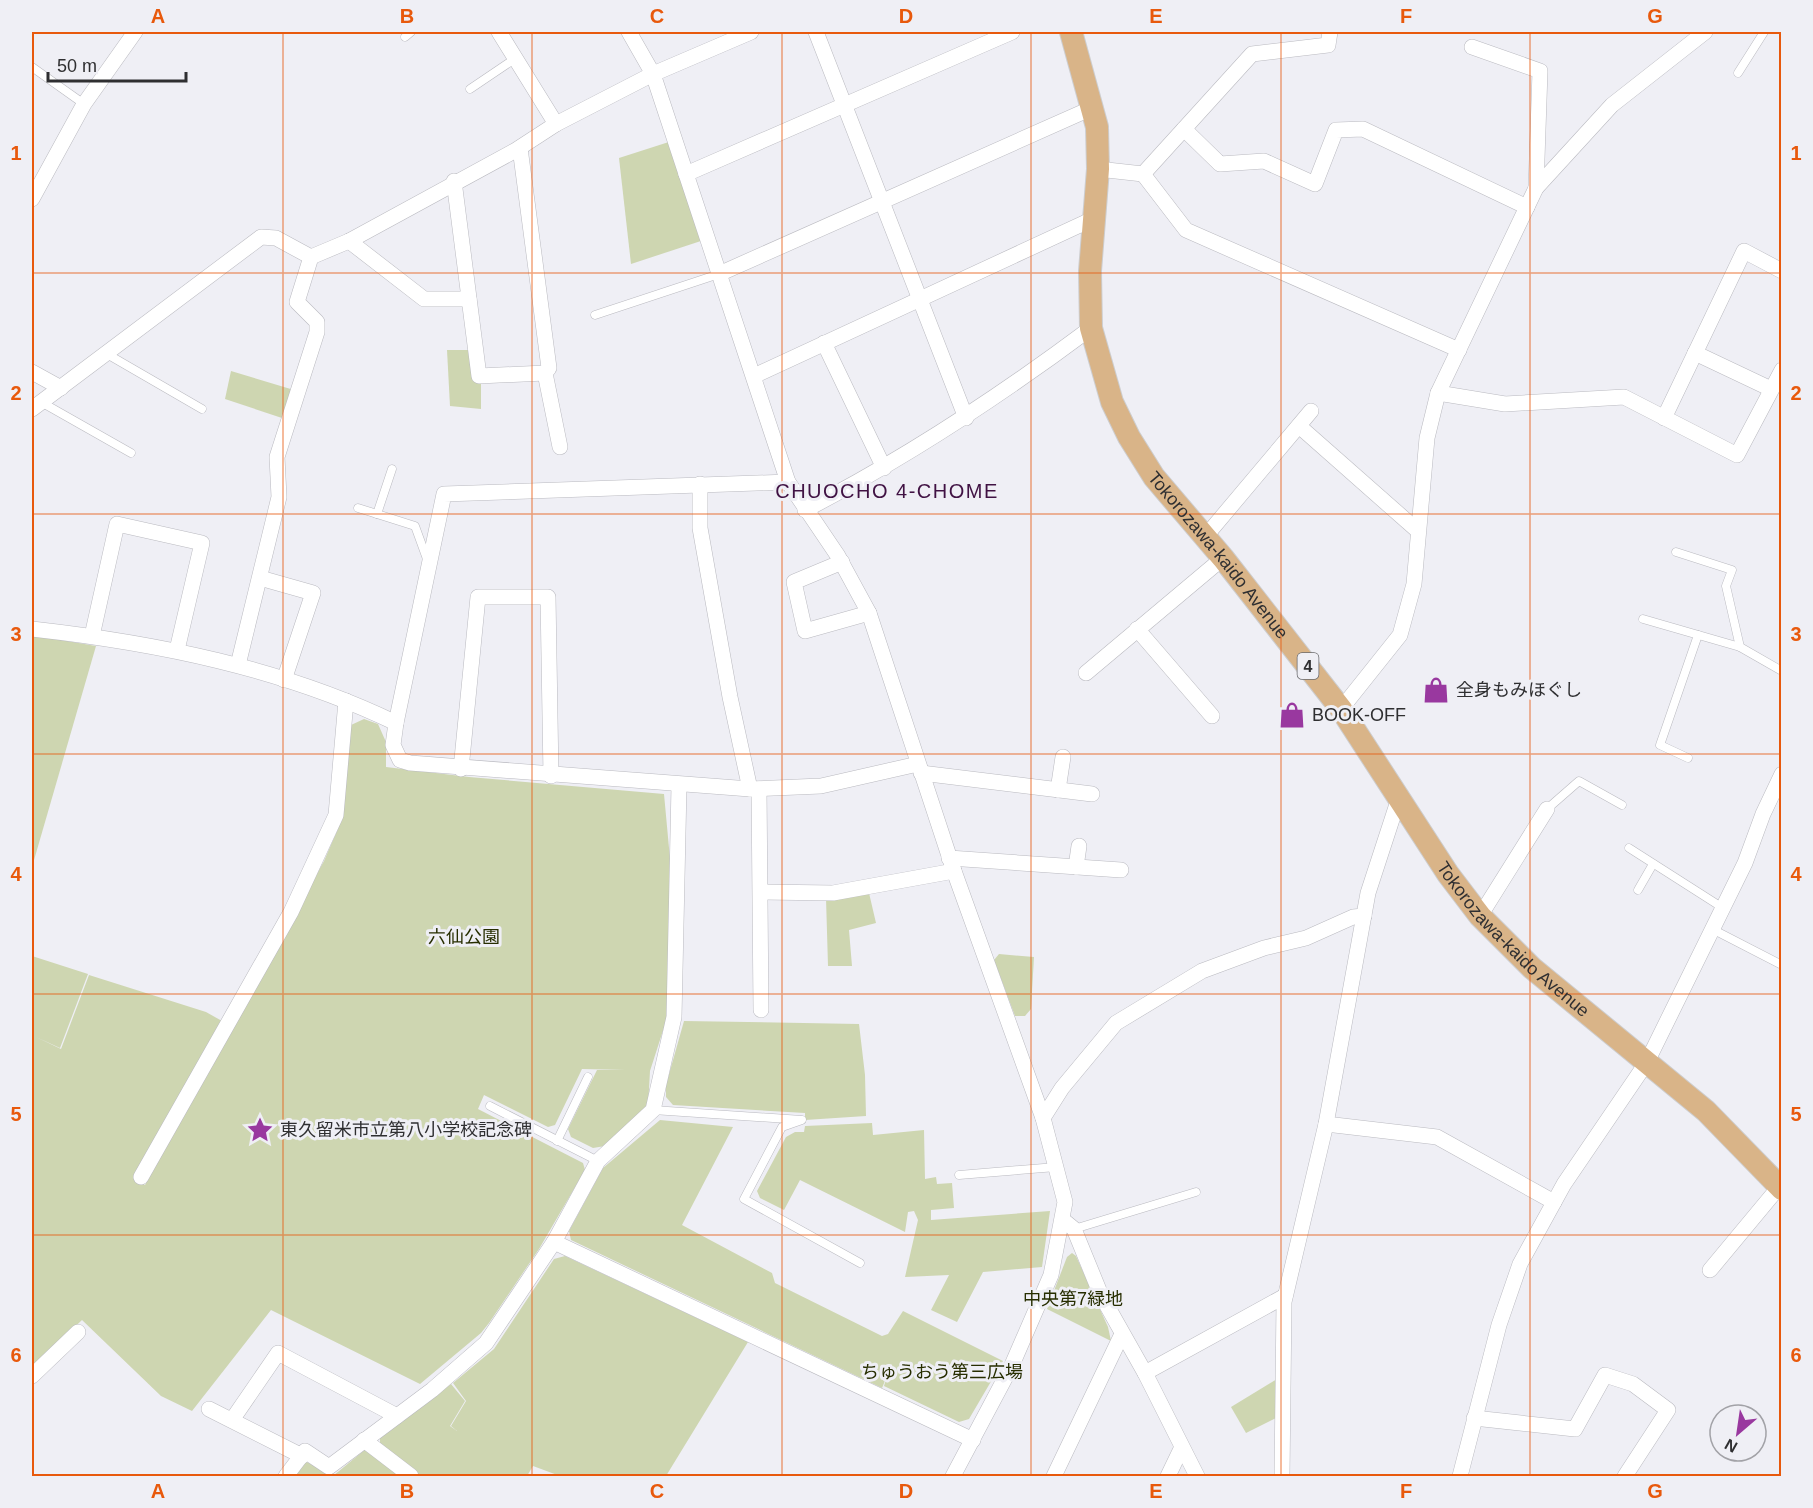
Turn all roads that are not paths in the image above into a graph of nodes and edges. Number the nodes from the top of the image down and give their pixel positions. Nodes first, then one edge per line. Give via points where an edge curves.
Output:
1 (135, 32) edge
2 (499, 32) edge
3 (629, 32) edge
4 (751, 32) edge
5 (816, 32) edge
6 (1012, 32) edge
7 (1071, 32) edge
8 (1330, 32) edge
9 (1706, 32) edge
10 (1764, 32) edge
11 (1472, 47) dead end
12 (516, 57) junction
13 (32, 67) edge
14 (1738, 73) dead end
15 (653, 74) junction
16 (470, 90) dead end
17 (84, 104) junction
18 (845, 106) junction
19 (1092, 108) junction
20 (556, 124) junction
21 (1184, 129) junction
22 (520, 148) junction
23 (1098, 169) junction
24 (686, 174) junction
25 (1143, 174) junction
26 (454, 181) junction
27 (1536, 188) junction
28 (32, 199) edge
29 (881, 200) junction
30 (1527, 207) junction
31 (1095, 219) junction
32 (349, 241) junction
33 (311, 257) junction
34 (1782, 271) edge
35 (719, 274) junction
36 (919, 298) junction
37 (468, 299) junction
38 (595, 315) dead end
39 (1091, 328) junction
40 (824, 343) junction
41 (1460, 350) junction
42 (1695, 353) junction
43 (107, 354) junction
44 (1782, 370) edge
45 (32, 372) edge
46 (545, 373) junction
47 (754, 376) junction
48 (61, 388) junction
49 (1771, 389) junction
50 (1438, 393) junction
51 (36, 406) edge
52 (202, 409) dead end
53 (1311, 411) dead end
54 (966, 418) junction
55 (1664, 418) junction
56 (1299, 426) junction
57 (560, 447) dead end
58 (131, 453) dead end
59 (884, 468) junction
60 (392, 469) dead end
61 (788, 482) junction
62 (700, 484) junction
63 (358, 508) dead end
64 (805, 510) junction
65 (377, 514) junction
66 (1418, 531) junction
67 (1204, 537) junction
68 (1676, 552) dead end
69 (1223, 558) junction
70 (842, 562) junction
71 (429, 563) junction
72 (260, 578) junction
73 (869, 613) junction
74 (1643, 619) dead end
75 (32, 629) edge
76 (1137, 629) junction
77 (1698, 635) junction
78 (92, 636) junction
79 (1740, 647) junction
80 (177, 651) junction
81 (238, 665) junction
82 (1782, 671) edge
83 (1086, 673) dead end
84 (284, 680) junction
85 (346, 701) junction
86 (1341, 709) junction
87 (1212, 716) dead end
88 (396, 723) junction
89 (1062, 757) dead end
90 (1688, 758) dead end
91 (461, 769) junction
92 (920, 769) junction
93 (1782, 774) edge
94 (551, 776) junction
95 (680, 786) junction
96 (755, 789) junction
97 (1058, 790) junction
98 (1092, 794) dead end
99 (1399, 798) junction
100 (1622, 805) dead end
101 (1547, 808) joint
102 (1078, 846) dead end
103 (1629, 848) dead end
104 (951, 864) junction
105 (1653, 864) junction
106 (1076, 867) junction
107 (1121, 870) dead end
108 (1638, 890) dead end
109 (762, 892) junction
110 (1723, 908) junction
111 (1364, 916) junction
112 (1480, 916) junction
113 (1712, 929) junction
114 (1782, 965) edge
115 (761, 1010) dead end
116 (1647, 1062) junction
117 (588, 1077) dead end
118 (490, 1106) dead end
119 (653, 1110) junction
120 (1043, 1118) junction
121 (1326, 1124) junction
122 (557, 1141) junction
123 (598, 1161) junction
124 (1056, 1167) junction
125 (959, 1175) dead end
126 (141, 1177) dead end
127 (1781, 1187) edge
128 (1196, 1192) dead end
129 (1554, 1202) junction
130 (1068, 1224) junction
131 (554, 1242) junction
132 (860, 1263) dead end
133 (1710, 1270) dead end
134 (1285, 1296) junction
135 (78, 1332) dead end
136 (1122, 1334) junction
137 (1145, 1373) junction
138 (32, 1376) edge
139 (209, 1409) dead end
140 (397, 1416) junction
141 (1474, 1418) junction
142 (232, 1420) junction
143 (364, 1440) junction
144 (973, 1440) junction
145 (1181, 1449) junction
146 (302, 1456) junction
147 (286, 1476) edge
148 (411, 1476) edge
149 (953, 1476) edge
150 (1054, 1476) edge
151 (1168, 1476) edge
152 (1197, 1476) edge
153 (1282, 1476) edge
154 (1460, 1476) edge
155 (1625, 1476) edge

1 - 17 street
2 - 12 street
3 - 15 street
4 - 15 street
5 - 18 street
6 - 18 street
7 - 19 main road, Tokorozawa-kaido Avenue / 4
8 - 21 street via 1328,45 1252,54
9 - 27 street via 1612,105
10 - 14 lane
11 - 27 street via 1540,71
12 - 16 lane
12 - 20 street
13 - 17 lane
15 - 20 street
15 - 24 street
17 - 28 street
18 - 24 street
18 - 29 street
19 - 23 main road, Tokorozawa-kaido Avenue / 4 via 1097,127
19 - 29 street
20 - 22 street
21 - 25 street
21 - 30 street via 1220,164 1264,161 1315,184 1336,130 1363,129
22 - 26 street
22 - 46 street via 549,368
23 - 25 street
23 - 31 main road, Tokorozawa-kaido Avenue / 4
24 - 35 street
25 - 41 street via 1186,230
26 - 32 street
26 - 37 street
27 - 30 street
29 - 35 street
29 - 36 street
30 - 41 street
31 - 36 street
31 - 39 main road, Tokorozawa-kaido Avenue / 4 via 1090,271
32 - 33 street
32 - 37 street via 424,299
33 - 43 street via 276,238 261,237
33 - 72 street via 297,302 317,322 317,332 277,457 279,497
34 - 42 street via 1744,251
35 - 38 lane
35 - 47 street
36 - 40 street
36 - 54 street
37 - 46 street via 478,376
39 - 54 street
39 - 67 main road, Tokorozawa-kaido Avenue / 4 via 1112,402 1129,437 1155,477
40 - 47 street
40 - 59 street
41 - 50 street
42 - 49 street
42 - 55 street
43 - 48 street
43 - 52 lane
44 - 49 street
45 - 48 street
46 - 57 street
47 - 61 street
48 - 51 street
49 - 55 street via 1737,455
50 - 55 street via 1505,404 1624,397
50 - 66 street via 1427,438
51 - 58 lane
53 - 56 street
54 - 59 street
56 - 66 street
56 - 67 street
59 - 64 street
60 - 65 lane
61 - 62 street
61 - 64 street
62 - 71 street via 444,494
62 - 96 street via 700,528 730,697
63 - 65 lane
64 - 70 street
65 - 71 lane via 415,526
66 - 86 street via 1413,584 1400,635
67 - 69 main road, Tokorozawa-kaido Avenue / 4
68 - 79 lane via 1732,570 1726,586
69 - 76 street
69 - 86 main road, Tokorozawa-kaido Avenue / 4
70 - 73 street
70 - 73 street via 794,582 805,631
71 - 88 street
72 - 81 street
72 - 84 street via 313,593
73 - 92 street
74 - 77 lane
75 - 78 street
76 - 83 street
76 - 87 street
77 - 79 lane
77 - 90 lane via 1660,745
78 - 80 street
78 - 80 street via 117,524 202,543
79 - 82 lane
80 - 81 street
81 - 84 street
84 - 85 street
85 - 88 street
85 - 126 street via 336,815 291,912
86 - 99 main road, Tokorozawa-kaido Avenue / 4
88 - 91 street via 393,745 400,760
89 - 97 street
91 - 94 street
91 - 94 street via 478,597 548,597
92 - 96 street via 821,786
92 - 97 street
92 - 104 street
93 - 110 street
94 - 95 street
95 - 96 street
95 - 119 street via 674,1017
96 - 109 street
97 - 98 street
99 - 111 street
99 - 112 main road, Tokorozawa-kaido Avenue / 4
100 - 101 lane via 1578,781
101 - 112 street
102 - 106 street
103 - 105 lane
104 - 106 street
104 - 109 street via 833,893
104 - 120 street
105 - 108 lane
105 - 110 lane
106 - 107 street
109 - 115 street
110 - 113 street
111 - 120 street via 1202,971 1116,1023 1062,1088
111 - 121 street
112 - 116 main road, Tokorozawa-kaido Avenue / 4 via 1532,968
113 - 114 lane
113 - 116 street
116 - 127 main road, Tokorozawa-kaido Avenue / 4 via 1706,1111
116 - 129 street
117 - 122 lane
118 - 122 lane
119 - 123 street
119 - 132 lane via 802,1120 782,1127 744,1199
120 - 124 street
121 - 129 street via 1437,1137
121 - 134 street
122 - 123 lane
123 - 131 street
124 - 125 lane
124 - 130 street
127 - 133 street
128 - 130 lane
129 - 141 street via 1520,1264
130 - 136 street
130 - 144 street via 1051,1275 1012,1365
131 - 140 street via 486,1343
131 - 144 street
134 - 137 street
134 - 153 street
135 - 138 street
136 - 137 street
136 - 150 street
137 - 145 street
139 - 142 street
140 - 142 street via 278,1353
140 - 143 street
141 - 154 street
141 - 155 street via 1575,1429 1605,1375 1633,1384 1668,1410
142 - 146 street
143 - 146 street via 329,1467 305,1451
143 - 148 street
144 - 149 street
145 - 151 street
145 - 152 street
146 - 147 street

